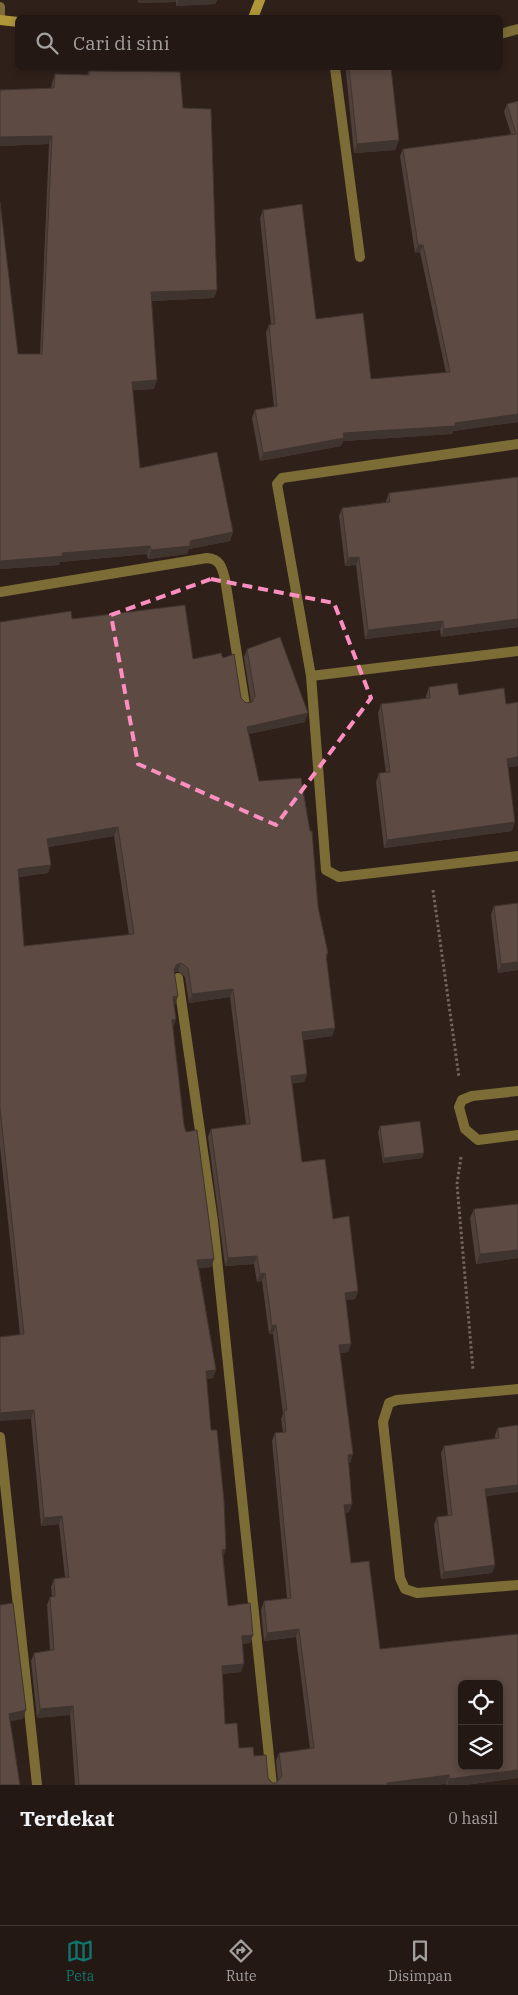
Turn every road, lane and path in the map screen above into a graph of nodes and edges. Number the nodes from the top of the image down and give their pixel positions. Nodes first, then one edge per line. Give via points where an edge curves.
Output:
1 (260, 0) edge
2 (0, 7) edge
3 (254, 15) edge
4 (0, 20) edge
5 (15, 22) edge
6 (518, 29) edge
7 (503, 33) edge
8 (335, 70) edge
9 (360, 256) dead end
10 (518, 444) edge
11 (0, 592) edge
12 (518, 651) edge
13 (311, 676) junction
14 (245, 705) edge
15 (518, 856) edge
16 (430, 866) junction
17 (178, 978) edge
18 (518, 1092) edge
19 (462, 1100) junction
20 (465, 1129) junction
21 (518, 1135) edge
22 (518, 1389) edge
23 (476, 1393) junction
24 (0, 1437) edge
25 (518, 1585) edge
26 (37, 1785) edge
27 (272, 1785) edge

1 - 3 street
2 - 4 street
4 - 5 street
6 - 7 street
8 - 9 street
10 - 13 street via 279,479
11 - 14 street via 214,558 221,564 225,578
12 - 13 street
13 - 16 street via 326,870 339,877
15 - 16 street
16 - 19 path
17 - 27 street via 213,1221
18 - 19 street via 472,1096
19 - 20 street via 459,1107
20 - 21 street via 478,1140
20 - 23 path via 457,1184
22 - 23 street
23 - 25 street via 389,1403 383,1422 400,1578 405,1589 417,1593
24 - 26 street

